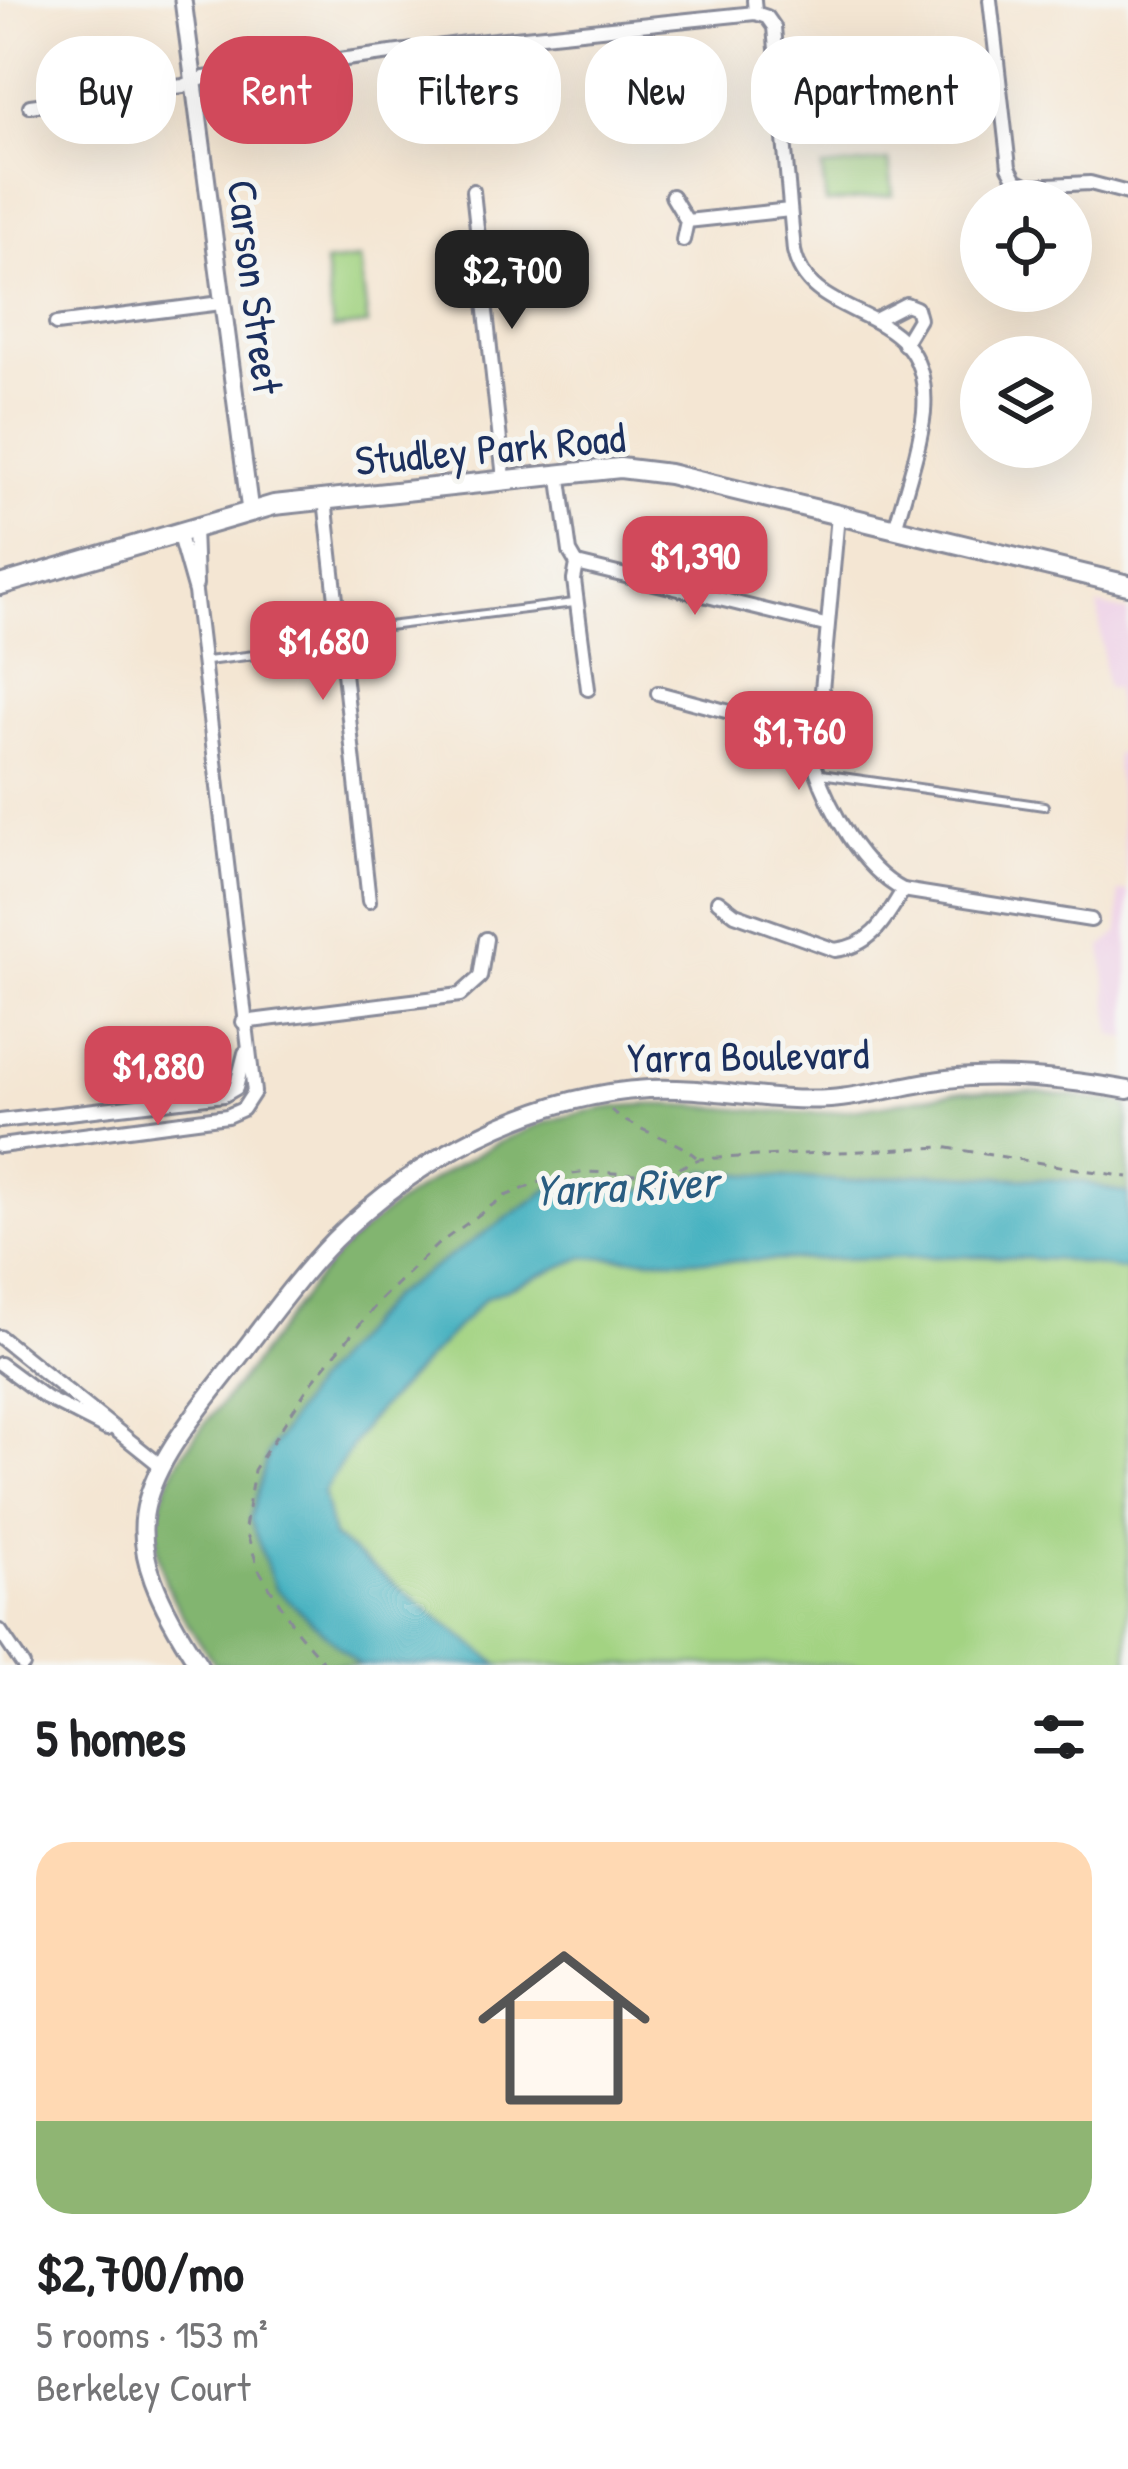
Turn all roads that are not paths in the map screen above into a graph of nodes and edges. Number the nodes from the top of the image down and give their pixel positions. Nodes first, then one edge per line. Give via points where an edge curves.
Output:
1 (183, 0) edge
2 (991, 0) edge
3 (754, 7) edge
4 (193, 82) junction
5 (30, 106) dead end
6 (472, 191) dead end
7 (1128, 193) edge
8 (672, 196) dead end
9 (790, 210) junction
10 (687, 221) junction
11 (682, 240) dead end
12 (221, 303) junction
13 (877, 319) junction
14 (56, 324) dead end
15 (904, 344) junction
16 (559, 472) junction
17 (504, 478) junction
18 (325, 499) junction
19 (250, 511) junction
20 (838, 515) junction
21 (895, 529) junction
22 (186, 530) junction
23 (578, 564) junction
24 (0, 585) edge
25 (1128, 585) edge
26 (576, 602) junction
27 (825, 625) junction
28 (340, 638) junction
29 (203, 662) junction
30 (588, 689) dead end
31 (658, 693) dead end
32 (816, 735) junction
33 (818, 774) junction
34 (1044, 806) dead end
35 (903, 890) junction
36 (369, 901) dead end
37 (718, 901) dead end
38 (1091, 920) dead end
39 (485, 939) dead end
40 (243, 1022) junction
41 (247, 1046) junction
42 (1128, 1090) edge
43 (0, 1121) edge
44 (0, 1146) edge
45 (0, 1337) edge
46 (0, 1364) edge
47 (114, 1432) junction
48 (160, 1465) junction
49 (0, 1631) edge
50 (23, 1665) edge
51 (199, 1665) edge

1 - 4 street, Carson Street
2 - 7 street via 1016,181
3 - 4 street
3 - 9 street via 774,27
4 - 5 street
4 - 12 street, Carson Street
6 - 17 street
8 - 10 street
9 - 10 street
9 - 13 street via 808,284
10 - 11 street
12 - 14 street
12 - 19 street, Carson Street
13 - 15 street
13 - 15 street via 906,304 916,308 919,319
15 - 21 street via 923,412
16 - 17 main road, Studley Park Road
16 - 20 main road, Studley Park Road via 657,472
16 - 23 street
17 - 18 main road, Studley Park Road
18 - 19 main road, Studley Park Road
18 - 28 street
19 - 22 main road, Studley Park Road
20 - 21 main road, Studley Park Road
20 - 27 street
21 - 25 main road, Studley Park Road
22 - 24 main road, Studley Park Road
22 - 29 street
23 - 26 street
23 - 27 street
26 - 28 lane
26 - 30 street
27 - 32 street
28 - 29 lane
28 - 36 street
29 - 40 street
31 - 32 street
32 - 33 street
33 - 34 lane
33 - 35 street via 863,854
35 - 37 street via 874,935 835,950
35 - 38 street
39 - 40 street via 480,977 460,995
40 - 41 street
41 - 43 street via 236,1088 224,1095
41 - 44 street via 255,1083 236,1114
42 - 48 main road, Yarra Boulevard via 991,1077 830,1099 646,1089 524,1116 437,1162 335,1239
45 - 47 street
46 - 47 street
47 - 48 street
48 - 51 main road, Yarra Boulevard via 144,1521 147,1569
49 - 50 street

